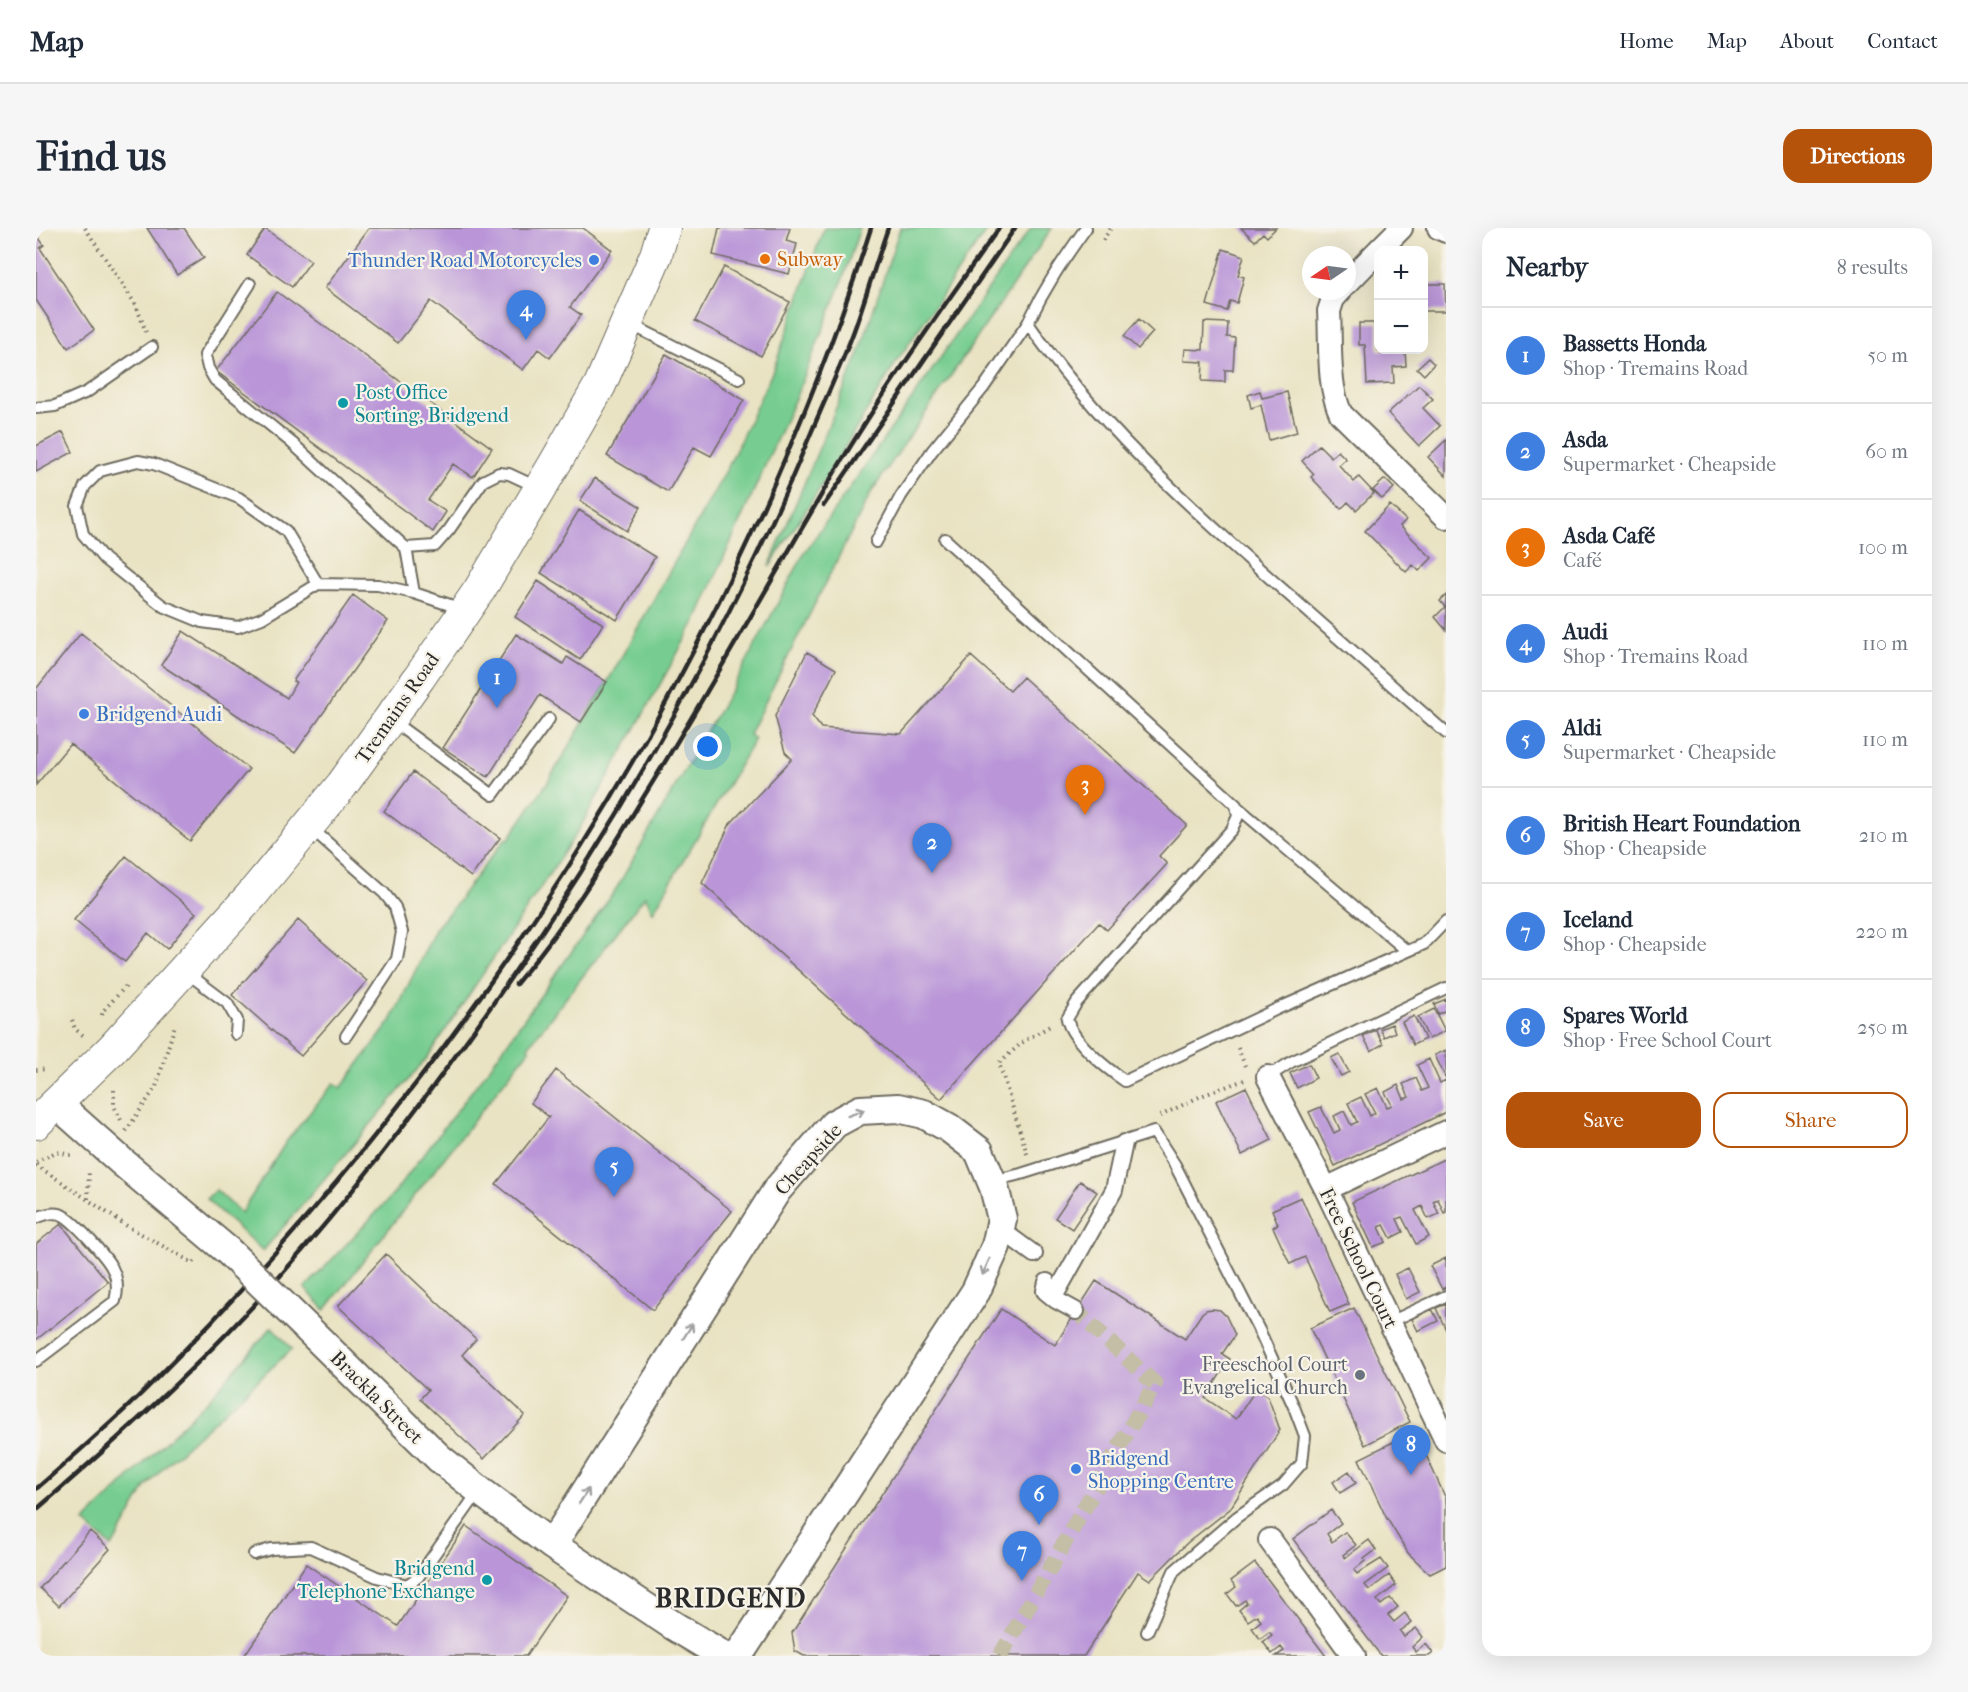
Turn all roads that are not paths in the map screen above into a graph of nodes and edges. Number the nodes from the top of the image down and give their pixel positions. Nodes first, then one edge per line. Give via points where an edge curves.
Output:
1 (664, 228) edge
2 (1086, 228) edge
3 (1401, 228) edge
4 (1439, 228) edge
5 (1446, 231) edge
6 (1384, 246) edge
7 (1374, 256) edge
8 (1356, 274) edge
9 (250, 284) dead end
10 (1333, 300) edge
11 (627, 322) junction
12 (1028, 323) junction
13 (152, 347) road end
14 (739, 380) dead end
15 (36, 408) edge
16 (540, 488) junction
17 (1446, 517) edge
18 (945, 539) dead end
19 (876, 542) dead end
20 (406, 548) junction
21 (318, 584) junction
22 (414, 593) junction
23 (465, 610) junction
24 (389, 719) junction
25 (549, 719) dead end
26 (1446, 733) edge
27 (1236, 806) junction
28 (308, 826) junction
29 (1446, 921) edge
30 (1407, 951) junction
31 (184, 970) junction
32 (1446, 988) edge
33 (236, 1034) dead end
34 (346, 1036) dead end
35 (1259, 1078) joint
36 (43, 1113) edge
37 (1446, 1132) edge
38 (1124, 1143) junction
39 (992, 1181) junction
40 (1326, 1189) junction
41 (36, 1218) edge
42 (1000, 1228) junction
43 (1034, 1254) dead end
44 (1047, 1282) dead end
45 (1446, 1296) edge
46 (1054, 1297) junction
47 (1076, 1311) tunnel mouth
48 (1390, 1322) junction
49 (36, 1361) edge
50 (1446, 1440) edge
51 (480, 1491) junction
52 (1269, 1540) dead end
53 (552, 1545) junction
54 (254, 1554) dead end
55 (1147, 1632) dead end
56 (724, 1656) edge
57 (738, 1656) edge
58 (1354, 1656) edge

1 - 11 main road, Tremains Road
2 - 12 lane via 1048,283
3 - 6 street
4 - 5 street
7 - 8 street
9 - 20 lane via 204,355 215,380 292,443
10 - 17 street via 1329,311 1332,387 1341,414
11 - 14 lane
11 - 16 main road, Tremains Road via 600,385
12 - 19 lane via 984,387 932,451
12 - 26 lane via 1094,407 1194,510
13 - 15 lane via 87,392 56,406
16 - 20 lane via 499,473 483,481 435,546
16 - 23 main road, Tremains Road
18 - 27 lane
20 - 22 lane
21 - 21 lane via 262,618 238,627 202,622 163,606 104,559 83,534 77,506 85,486 100,471 138,461 154,464 238,498 286,531
21 - 22 lane via 378,585
22 - 23 lane
23 - 24 main road, Tremains Road
24 - 25 lane via 493,795
24 - 28 main road, Tremains Road
27 - 30 lane
27 - 30 lane via 1238,816 1232,829 1077,1002 1067,1019 1076,1037 1113,1072 1125,1081
28 - 31 main road, Tremains Road
28 - 34 lane via 384,893 395,907 402,932 397,960
29 - 30 lane via 1424,944
31 - 33 lane via 227,1003 237,1020
31 - 36 main road, Tremains Road via 112,1048
32 - 35 lane
35 - 40 street, Free School Court
36 - 51 street, Brackla Street, bridge via 115,1155 222,1247 440,1458
37 - 40 street
38 - 39 lane
38 - 46 street via 1114,1190
38 - 55 lane via 1154,1132 1175,1165 1255,1324 1305,1436 1302,1463 1283,1485 1237,1517 1174,1571
39 - 42 street, Cheapside via 1002,1220
53 -> 39 street, Cheapside via 777,1190 834,1124 860,1110 898,1108 924,1114 979,1151
40 - 48 street, Free School Court
41 - 49 lane via 61,1214 75,1223 112,1268 118,1288 115,1301
42 - 43 street
42 -> 57 street, Cheapside via 976,1291
44 - 46 street via 1045,1291
45 - 48 lane
46 - 47 street
48 - 50 street, Free School Court
51 - 53 street, Brackla Street
51 - 54 lane via 418,1577 407,1585 310,1547
52 - 58 street
53 - 56 street, Brackla Street

